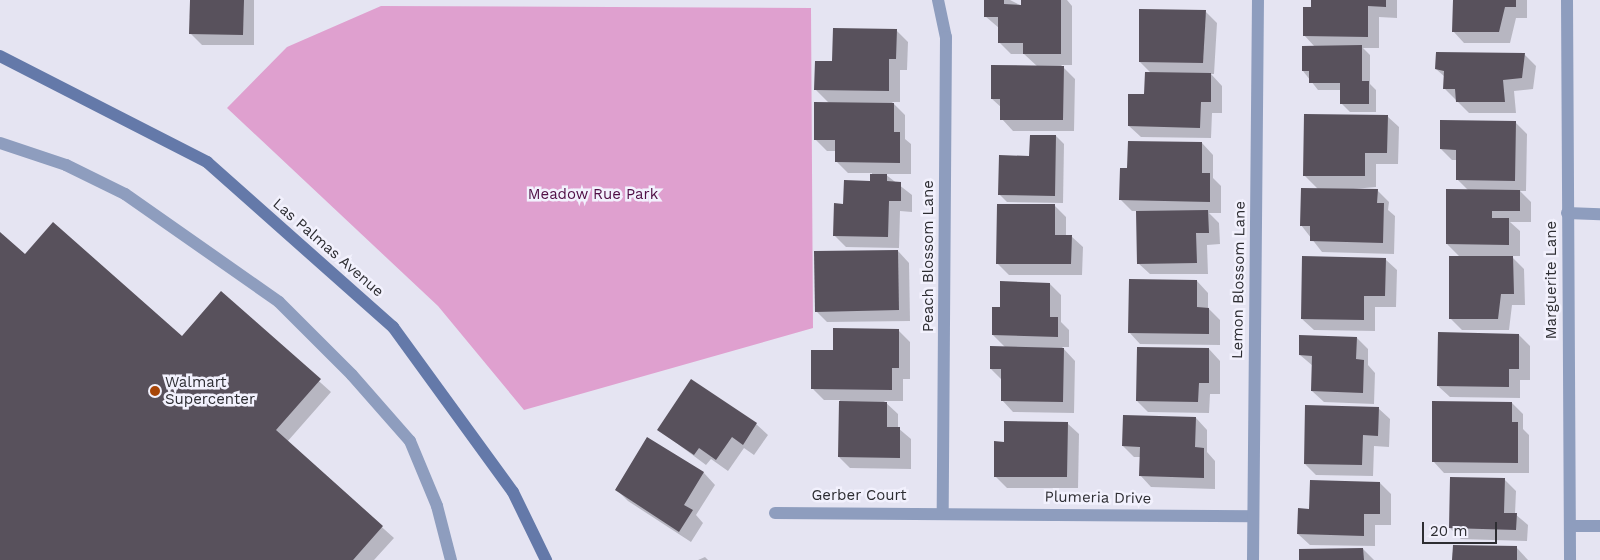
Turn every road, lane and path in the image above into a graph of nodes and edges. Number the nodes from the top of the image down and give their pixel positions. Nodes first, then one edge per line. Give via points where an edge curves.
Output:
1 (938, 0) edge
2 (1258, 0) edge
3 (1566, 0) edge
4 (0, 56) edge
5 (0, 143) edge
6 (1567, 213) junction
7 (1600, 214) edge
8 (943, 512) junction
9 (776, 513) dead end
10 (1253, 516) junction
11 (1570, 526) junction
12 (1600, 526) edge
13 (451, 560) edge
14 (546, 560) edge
15 (1253, 560) edge
16 (1570, 560) edge

1 - 8 street, Peach Blossom Lane via 946,37
2 - 10 street, Lemon Blossom Lane
3 - 6 street, Marguerite Lane
4 - 14 street, Las Palmas Avenue via 206,162 393,326 513,492
5 - 13 street via 66,165 125,194 279,302 352,375 410,441 437,506
6 - 7 street
6 - 11 street, Marguerite Lane
8 - 9 street, Gerber Court
8 - 10 street, Plumeria Drive
10 - 15 street, Lemon Blossom Lane
11 - 12 street
11 - 16 street, Marguerite Lane

